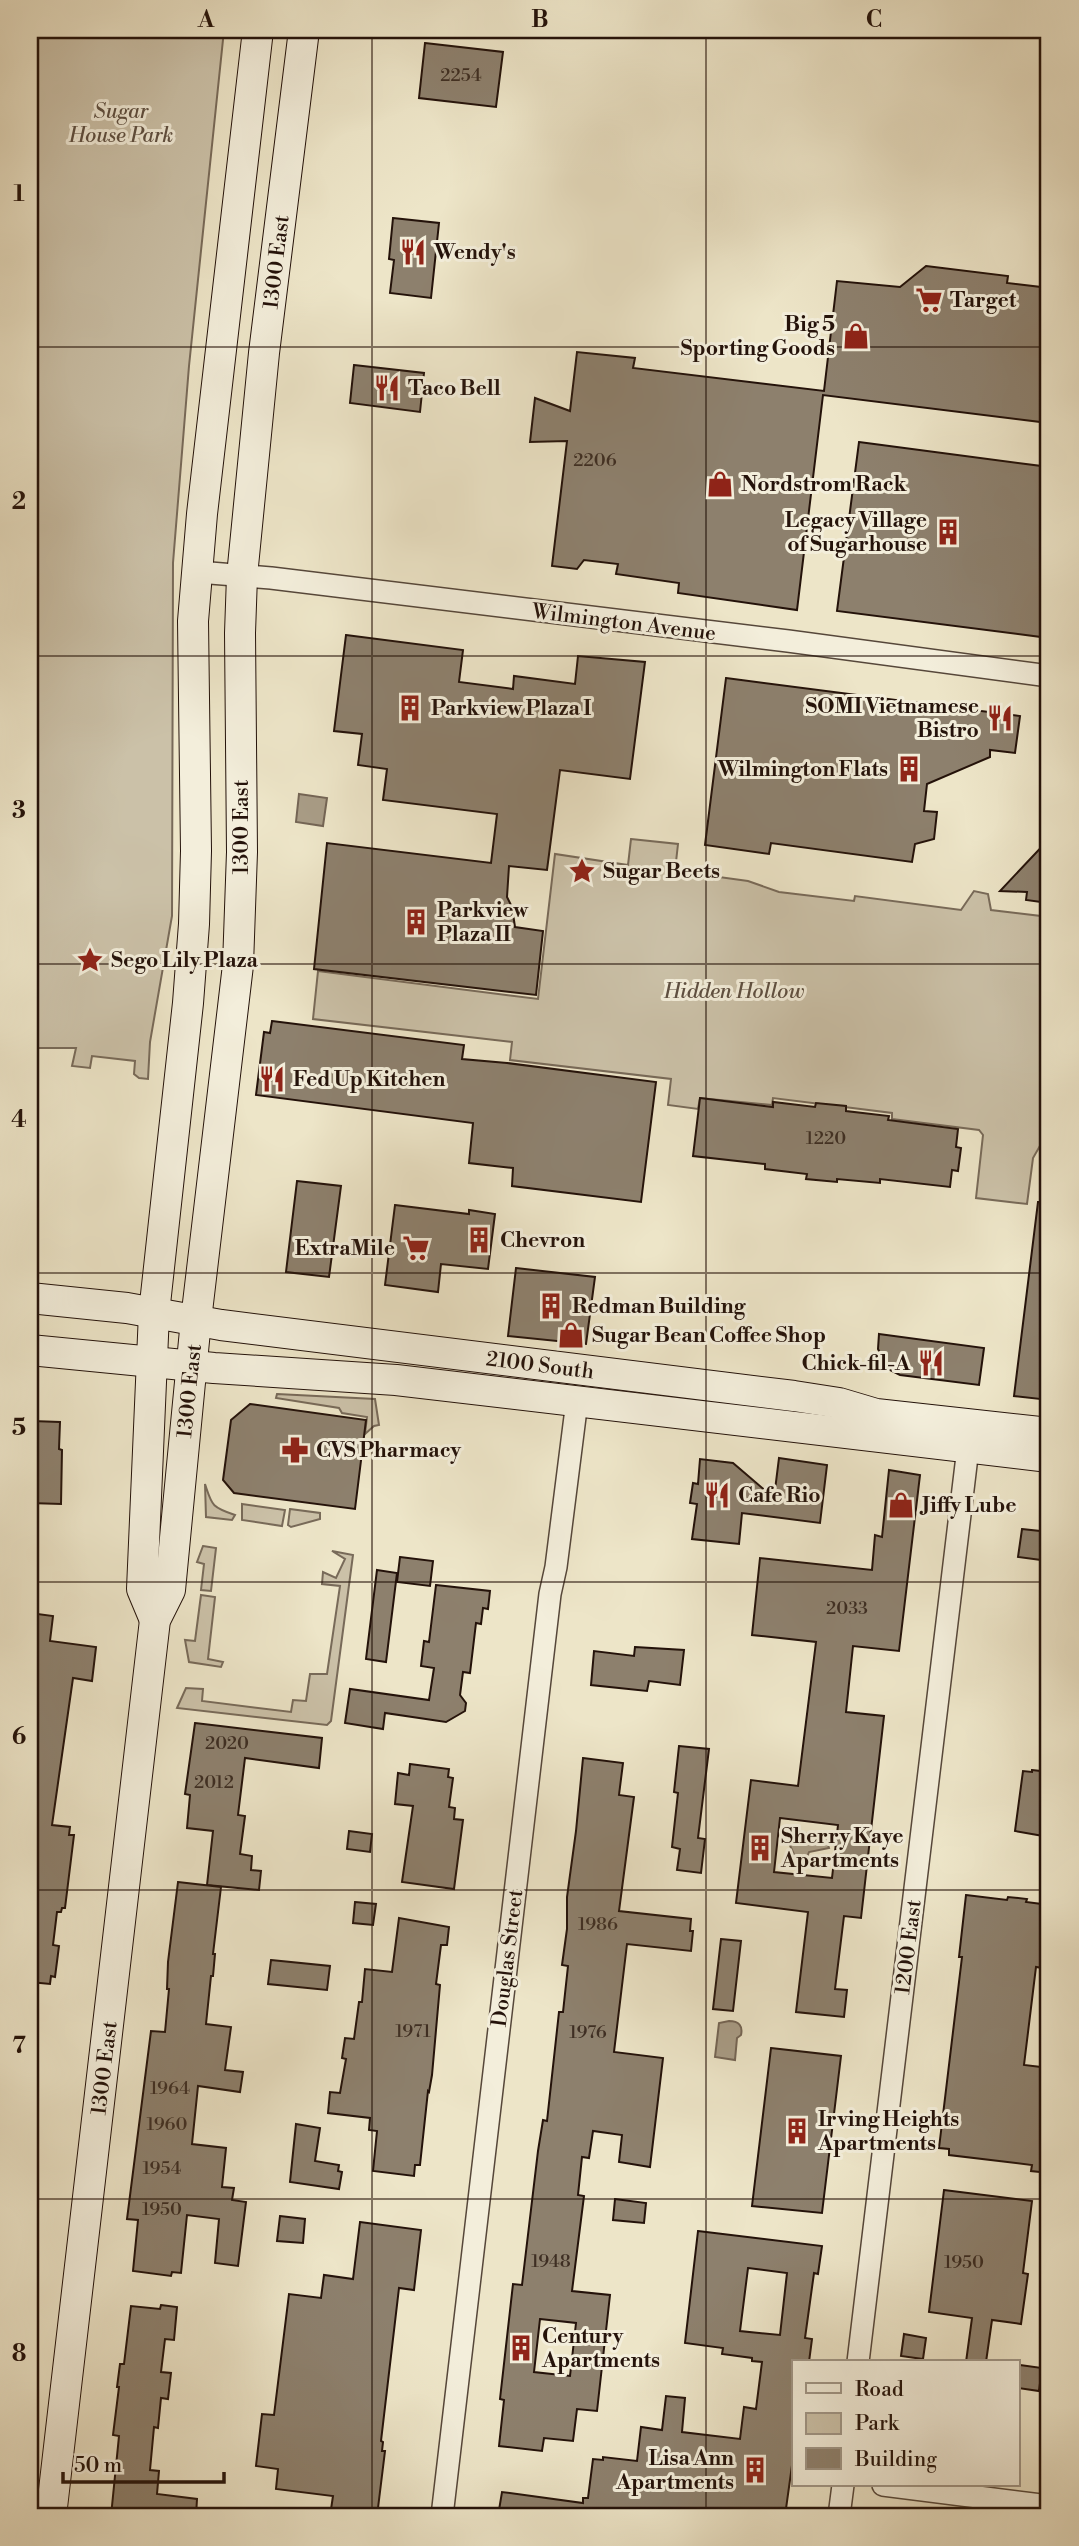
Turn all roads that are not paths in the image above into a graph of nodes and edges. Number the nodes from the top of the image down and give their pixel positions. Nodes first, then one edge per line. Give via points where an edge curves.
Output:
1 (258, 30) edge
2 (304, 30) edge
3 (198, 572) junction
4 (242, 576) junction
5 (1049, 676) edge
6 (30, 1298) edge
7 (154, 1313) junction
8 (196, 1320) junction
9 (30, 1350) edge
10 (151, 1362) junction
11 (193, 1366) junction
12 (794, 1396) junction
13 (577, 1401) junction
14 (1049, 1433) edge
15 (968, 1448) junction
16 (1049, 1457) edge
17 (155, 1620) junction
18 (858, 2360) edge
19 (843, 2486) edge
20 (891, 2486) edge
21 (1049, 2506) edge
22 (51, 2516) edge
23 (442, 2516) edge
24 (839, 2516) edge

1 - 3 main road, 1300 East
2 - 4 main road, 1300 East
3 - 4 street, Wilmington Avenue
3 - 7 main road, 1300 East via 193,621 194,924
4 - 5 street, Wilmington Avenue
4 - 8 main road, 1300 East via 243,852 238,965
6 - 7 main road, 2100 South
7 - 8 main road, 2100 South
7 - 10 main road, 1300 East
8 - 11 main road, 1300 East
8 - 12 main road, 2100 South
9 - 10 main road, 2100 South
10 - 11 main road, 2100 South
10 - 17 main road, 1300 East via 142,1589
11 - 13 main road, 2100 South via 396,1380
11 - 17 main road, 1300 East via 170,1591
12 - 13 main road via 778,1404 756,1406 596,1388 585,1391
12 - 14 main road, 2100 South via 876,1414
13 - 15 main road, 2100 South
13 - 23 street, Douglas Street
15 - 16 main road, 2100 South
15 - 18 street, 1200 East
17 - 22 main road, 1300 East
19 - 24 street
20 - 21 street

